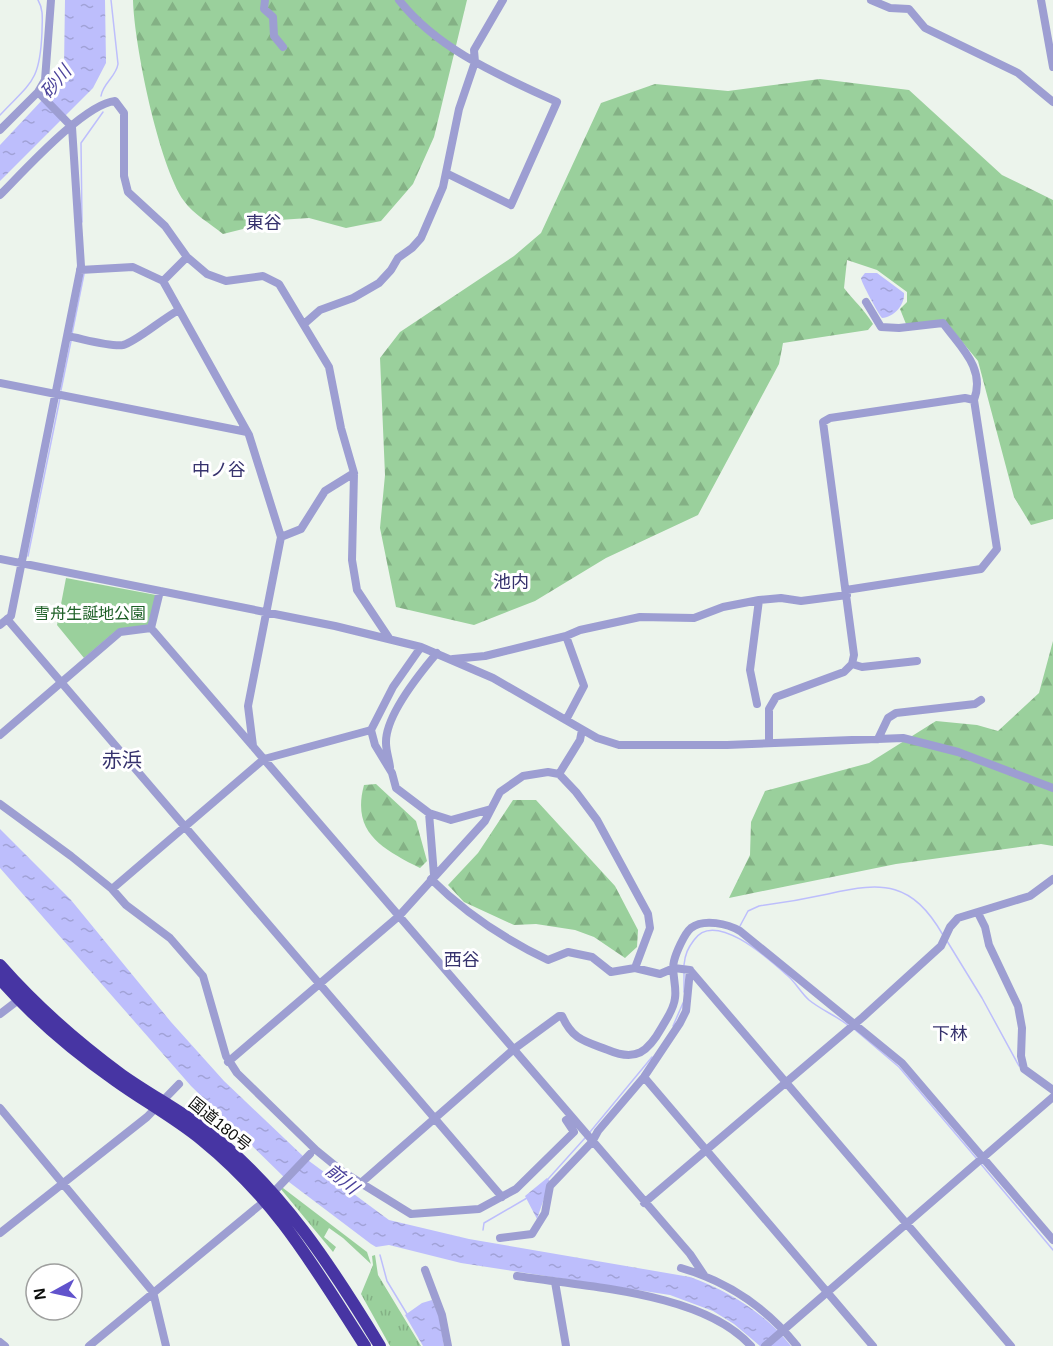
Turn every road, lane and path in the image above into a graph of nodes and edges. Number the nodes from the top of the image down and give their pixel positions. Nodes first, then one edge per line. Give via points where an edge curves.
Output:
1 (51, 0) edge
2 (265, 0) edge
3 (399, 0) edge
4 (503, 0) edge
5 (871, 0) edge
6 (1041, 0) edge
7 (904, 4) edge
8 (283, 47) dead end
9 (475, 62) junction
10 (1053, 67) edge
11 (39, 94) junction
12 (1053, 102) edge
13 (70, 126) junction
14 (0, 130) edge
15 (446, 173) junction
16 (0, 195) edge
17 (187, 256) junction
18 (80, 270) junction
19 (163, 281) junction
20 (866, 302) dead end
21 (179, 310) junction
22 (304, 324) junction
23 (70, 336) junction
24 (0, 383) edge
25 (55, 394) junction
26 (974, 400) junction
27 (248, 432) junction
28 (354, 473) junction
29 (280, 537) junction
30 (0, 559) edge
31 (22, 563) junction
32 (160, 591) junction
33 (847, 592) junction
34 (759, 600) junction
35 (265, 612) junction
36 (7, 618) junction
37 (0, 625) edge
38 (152, 628) junction
39 (566, 636) junction
40 (389, 638) junction
41 (421, 647) junction
42 (437, 653) junction
43 (453, 659) junction
44 (917, 661) dead end
45 (852, 664) junction
46 (61, 682) junction
47 (981, 700) dead end
48 (757, 704) dead end
49 (566, 720) junction
50 (371, 730) junction
51 (582, 730) junction
52 (0, 735) edge
53 (878, 739) junction
54 (770, 743) junction
55 (253, 746) junction
56 (264, 759) junction
57 (392, 773) junction
58 (559, 774) junction
59 (1053, 788) edge
60 (0, 804) edge
61 (491, 809) junction
62 (429, 813) junction
63 (184, 827) junction
64 (432, 877) junction
65 (1053, 879) edge
66 (112, 889) junction
67 (978, 913) junction
68 (399, 916) junction
69 (0, 965) edge
70 (635, 968) junction
71 (683, 969) junction
72 (0, 979) edge
73 (320, 984) junction
74 (22, 997) junction
75 (0, 1014) edge
76 (851, 1026) junction
77 (513, 1049) junction
78 (228, 1062) junction
79 (644, 1077) junction
80 (784, 1083) junction
81 (179, 1084) dead end
82 (1053, 1090) edge
83 (1053, 1097) edge
84 (160, 1105) junction
85 (0, 1108) edge
86 (565, 1110) junction
87 (434, 1119) junction
88 (589, 1137) junction
89 (707, 1148) junction
90 (309, 1155) dead end
91 (981, 1162) junction
92 (362, 1182) junction
93 (61, 1184) junction
94 (269, 1197) junction
95 (502, 1197) junction
96 (644, 1203) junction
97 (906, 1225) junction
98 (0, 1233) edge
99 (500, 1238) dead end
100 (1053, 1240) edge
101 (681, 1268) dead end
102 (425, 1270) dead end
103 (704, 1275) junction
104 (517, 1276) dead end
105 (555, 1282) junction
106 (153, 1292) junction
107 (827, 1292) junction
108 (783, 1330) junction
109 (363, 1341) edge
110 (0, 1342) edge
111 (4, 1346) edge
112 (89, 1346) edge
113 (166, 1346) edge
114 (380, 1346) edge
115 (448, 1346) edge
116 (566, 1346) edge
117 (751, 1346) edge
118 (765, 1346) edge
119 (797, 1346) edge
120 (873, 1346) edge
121 (1011, 1346) edge

1 - 11 street via 47,70
2 - 8 street via 264,9 274,20 274,36
3 - 9 street via 427,27
4 - 9 street via 478,40
5 - 7 street via 890,8
6 - 10 street
7 - 12 street via 926,28 1018,73
9 - 15 street via 459,109
9 - 15 street via 557,102 510,205
11 - 13 street
11 - 14 street
13 - 16 street
13 - 17 street via 102,104 115,101 121,105 128,192 165,226
13 - 18 street
15 - 22 street via 421,238 398,258 388,275 362,294 320,310
17 - 19 street
17 - 22 street via 216,279 263,276 274,280
18 - 19 street via 136,268
18 - 23 street
19 - 21 street
20 - 26 street via 881,327 943,323 974,363
21 - 23 street via 124,344
21 - 27 street
22 - 28 street via 329,367
23 - 25 street
24 - 25 street
25 - 27 street
25 - 31 street
26 - 33 street via 997,549 981,569
26 - 33 street via 965,398 823,422
27 - 29 street
28 - 29 street via 325,491 301,529
28 - 40 street via 352,560 357,591
29 - 35 street
30 - 31 street
31 - 32 street
31 - 36 street via 11,616
32 - 35 street
32 - 38 street
33 - 34 street via 801,601
33 - 45 street via 854,647
34 - 39 street via 694,618 640,617
34 - 48 street via 750,670
35 - 40 street
35 - 55 street via 248,706
36 - 37 street
36 - 46 street
38 - 46 street via 120,632
38 - 55 street
39 - 43 street via 485,656
39 - 49 street via 584,686
40 - 41 street
41 - 42 street
41 - 50 street via 393,687
42 - 43 street
42 - 57 street via 407,692 387,733
43 - 49 street
44 - 45 street via 862,667
45 - 54 street via 836,676 776,697 769,710
46 - 52 street
46 - 63 street
47 - 53 street via 975,704 896,713 888,718
49 - 51 street
50 - 56 street
50 - 57 street
51 - 54 street via 619,745
51 - 58 street
53 - 54 street
53 - 59 street via 903,738 931,744
55 - 56 street
56 - 63 street
56 - 68 street
57 - 62 street via 396,788
58 - 61 street via 534,774 514,780 500,792
58 - 70 street via 590,808 645,904 650,928
60 - 66 street
61 - 62 street via 451,820
61 - 64 street via 472,836
62 - 64 street
63 - 66 street
63 - 73 street
64 - 68 street
64 - 70 street via 457,905 504,938 548,960 568,952 592,957 611,972
65 - 67 street via 1030,896
66 - 78 street via 126,905 170,938 203,976
67 - 76 street via 958,918 945,940
67 - 82 street via 1018,1006 1024,1069
68 - 73 street
68 - 77 street
69 - 74 highway, 国道180号
70 - 71 street via 660,974
71 - 76 street via 674,962 691,928 717,923 738,930
71 - 77 street via 672,1009 652,1044 637,1056 616,1054 571,1034 562,1016
71 - 79 street via 686,1011
71 - 80 street
72 - 74 highway, 国道180号
73 - 78 street
73 - 87 street
74 - 75 street
74 - 84 highway, 国道180号 via 55,1035
76 - 80 street
76 - 91 street via 902,1063
77 - 86 street
77 - 87 street
78 - 92 street via 316,1150
79 - 88 street
79 - 89 street
80 - 89 street
80 - 97 street
81 - 84 street
83 - 91 street
84 - 93 street
84 - 94 highway, 国道180号
85 - 93 street
86 - 88 street
86 - 95 street via 574,1132
87 - 92 street
87 - 95 street
88 - 96 street
88 - 99 street via 550,1185 545,1213 532,1234
89 - 96 street
89 - 107 street
90 - 94 street
91 - 97 street
91 - 100 street via 1026,1206
92 - 95 street via 414,1215 475,1210
93 - 98 street
93 - 106 street
94 - 106 street
94 - 109 highway, 国道180号
96 - 103 street
97 - 107 street
97 - 121 street
101 - 103 street
102 - 115 street via 442,1315
103 - 108 street via 748,1298
104 - 105 street
105 - 116 street
105 - 117 street via 681,1304 710,1317
106 - 112 street
106 - 113 street
107 - 108 street
107 - 120 street
108 - 118 street
108 - 119 street
109 - 114 highway, 国道180号
110 - 111 street

